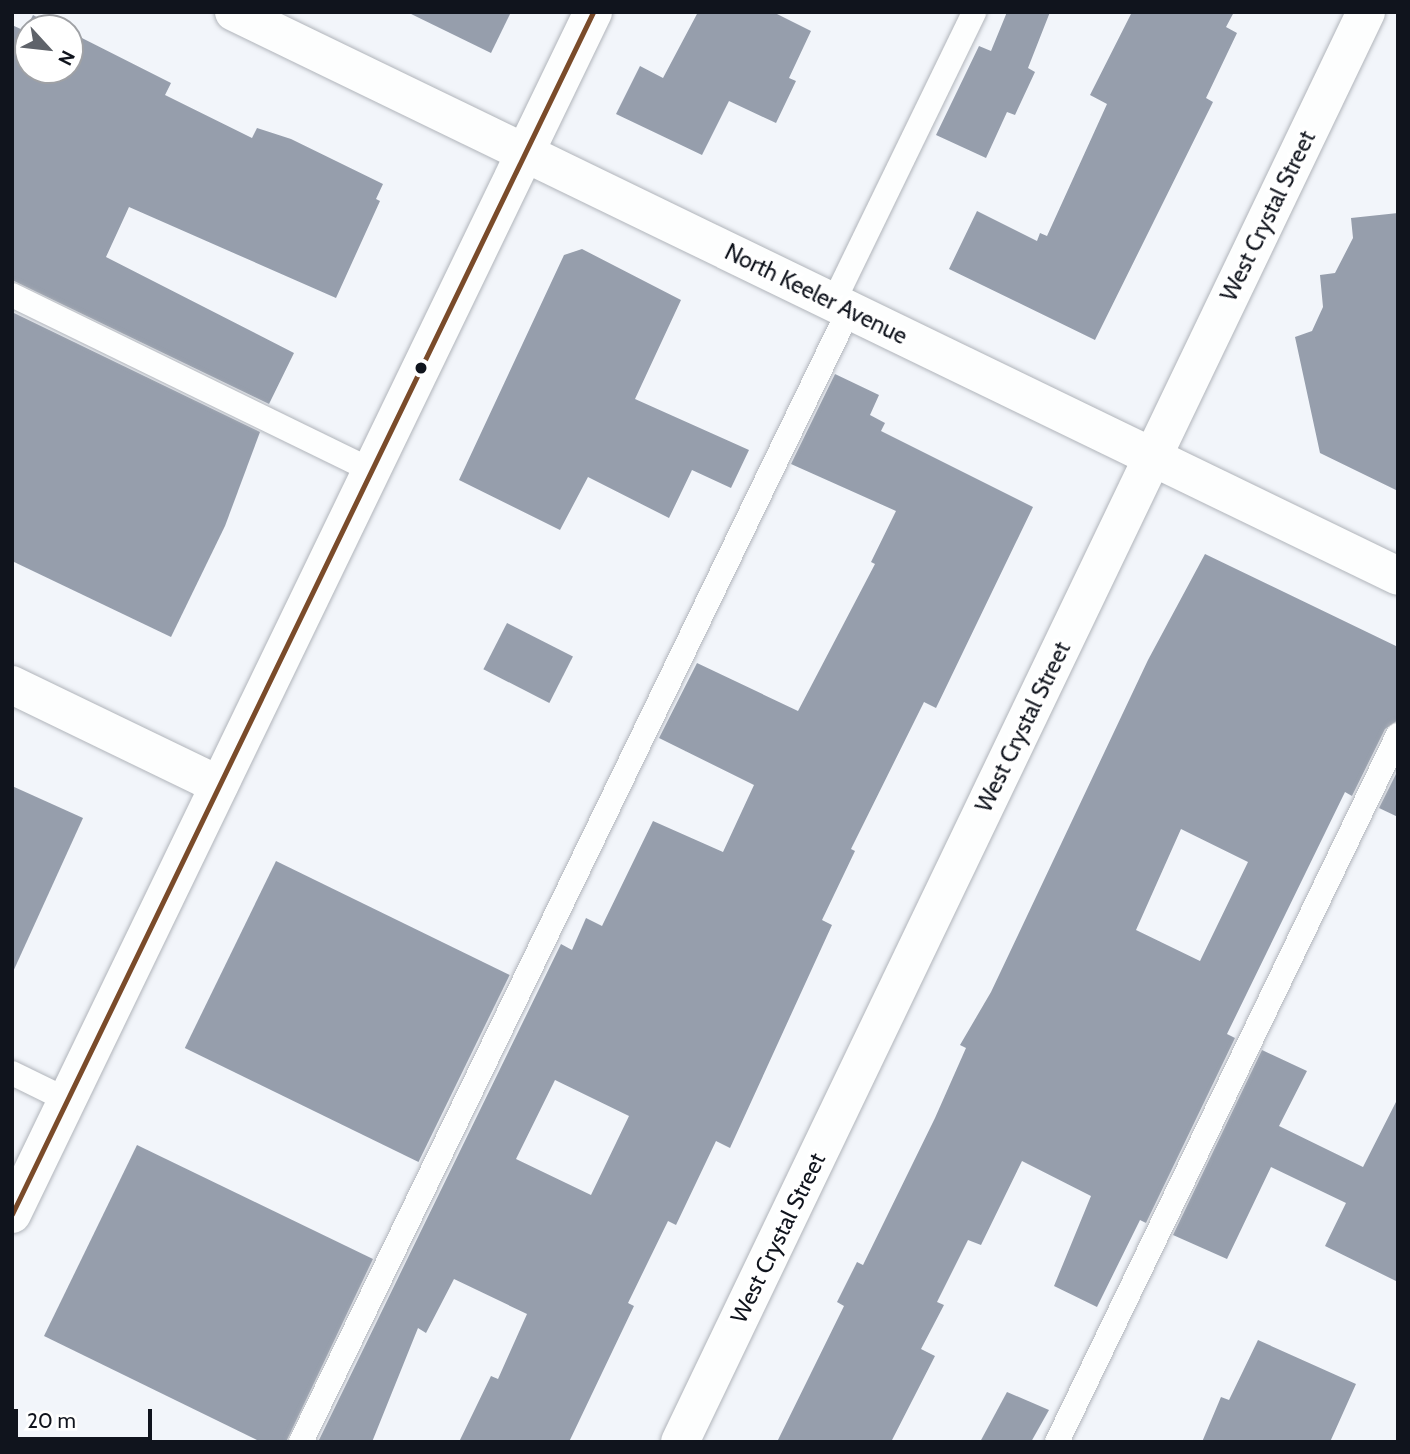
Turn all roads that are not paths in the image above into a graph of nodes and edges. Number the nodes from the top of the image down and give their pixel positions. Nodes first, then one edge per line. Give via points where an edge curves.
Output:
1 (234, 12) edge
2 (593, 12) edge
3 (974, 12) edge
4 (1366, 12) edge
5 (525, 153) junction
6 (12, 295) edge
7 (841, 306) junction
8 (1152, 457) junction
9 (371, 470) junction
10 (1398, 576) edge
11 (12, 685) edge
12 (1398, 735) edge
13 (219, 785) junction
14 (12, 1073) edge
15 (67, 1100) junction
16 (12, 1214) edge
17 (301, 1442) edge
18 (680, 1442) edge
19 (1057, 1442) edge

1 - 5 street, North Keeler Avenue
2 - 5 street
3 - 7 lane
4 - 8 street, West Crystal Street
5 - 7 street, North Keeler Avenue
5 - 9 street
6 - 9 lane
7 - 8 street, North Keeler Avenue
7 - 17 lane
8 - 10 street, North Keeler Avenue
8 - 18 street, West Crystal Street
9 - 13 street
11 - 13 street
12 - 19 lane
13 - 15 street
14 - 15 lane
15 - 16 street

